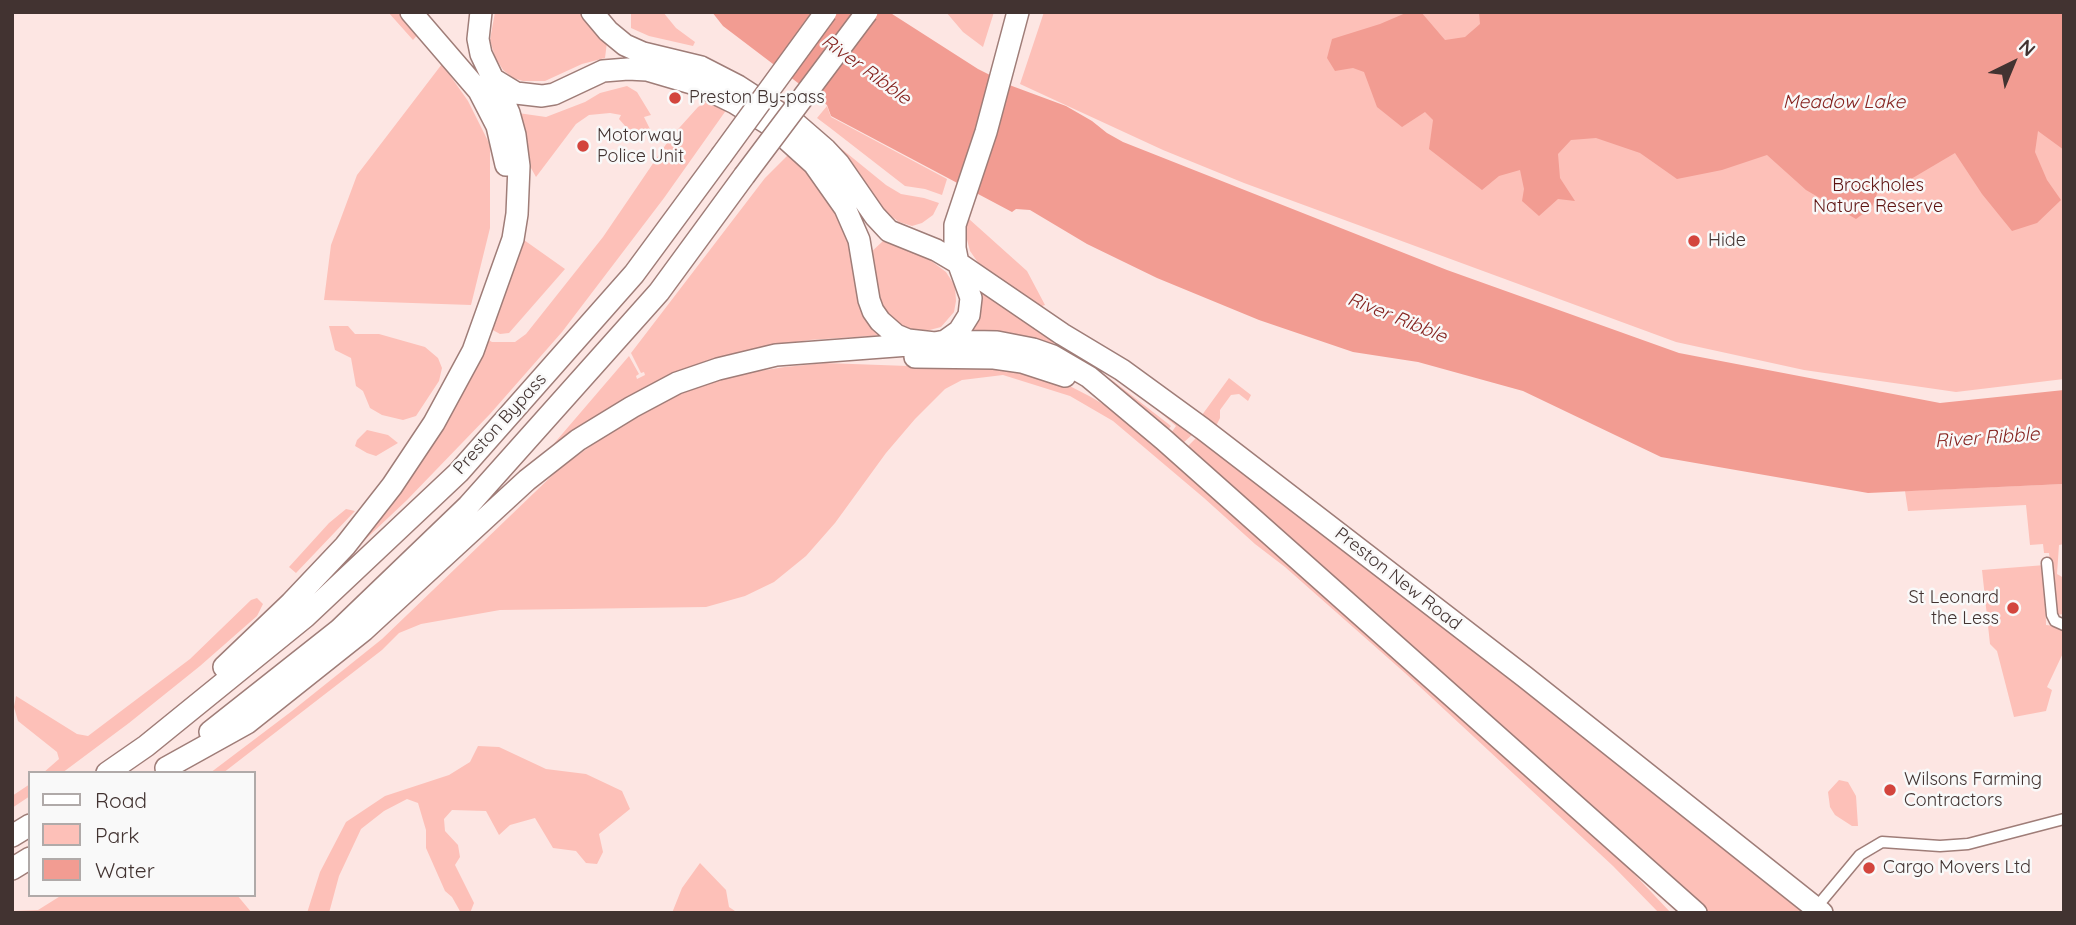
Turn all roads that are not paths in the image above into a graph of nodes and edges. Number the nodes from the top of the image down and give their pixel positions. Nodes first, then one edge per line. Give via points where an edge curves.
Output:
1 (411, 12) edge
2 (422, 12) edge
3 (481, 12) edge
4 (592, 12) edge
5 (826, 12) edge
6 (867, 12) edge
7 (1018, 12) edge
8 (494, 81) junction
9 (959, 264) junction
10 (500, 279) junction
11 (940, 342) junction
12 (814, 351) junction
13 (1121, 403) junction
14 (2047, 563) dead end
15 (2064, 625) edge
16 (146, 746) junction
17 (162, 770) edge
18 (110, 771) edge
19 (2064, 819) edge
20 (28, 826) edge
21 (12, 836) edge
22 (28, 859) edge
23 (1644, 867) junction
24 (12, 869) edge
25 (1817, 911) edge
26 (1677, 913) edge
27 (1696, 913) edge

1 - 10 highway via 479,91 497,126 508,177
2 - 8 highway
3 - 8 highway via 478,39
4 - 9 highway, Preston New Road via 607,31 633,49 701,67 769,105 825,149 883,225
5 - 16 highway, Preston Bypass, bridge via 634,274 459,472 305,617
6 - 17 highway, Preston Bypass, bridge via 659,292 468,506 339,630
7 - 9 highway via 974,171 957,214 954,232
8 - 10 highway via 512,123 519,166 513,239
8 - 11 highway via 516,93 542,96 603,71 647,70 698,85 756,114 814,164 845,208 859,240 869,300 880,321 896,335 922,343
9 - 11 highway via 970,289 971,307 953,337
9 - 25 highway, Preston New Road via 1122,370 1203,429 1525,677
10 - 16 highway via 472,351 434,423 392,486 345,546
11 - 12 highway
11 - 13 highway via 997,342 1033,349 1089,377
12 - 13 highway via 1022,362 1064,375
12 - 17 highway via 776,355 677,383 578,440 527,480 364,631 247,723
13 - 23 highway
14 - 15 street via 2052,615
16 - 18 highway, Preston Bypass
19 - 25 street via 1968,844 1882,842 1860,855
20 - 21 highway
22 - 24 highway
23 - 26 highway
23 - 27 highway

